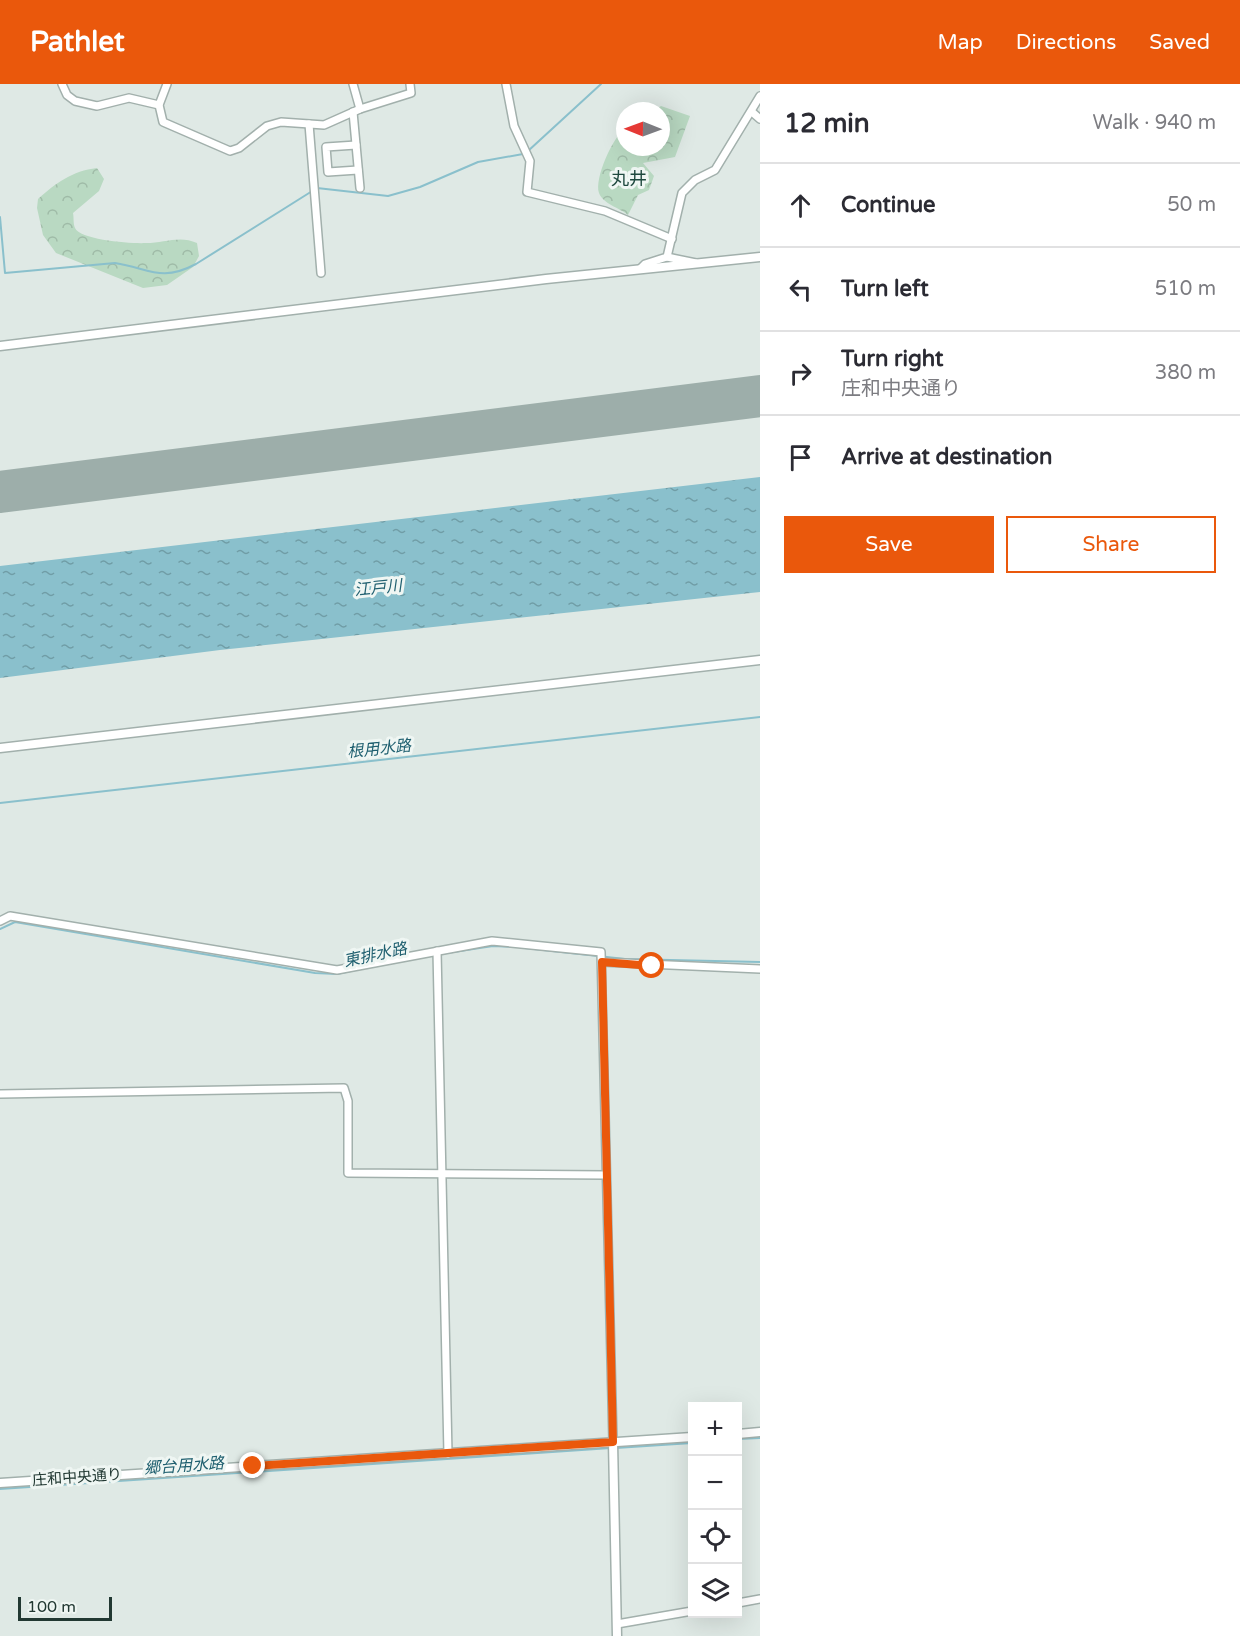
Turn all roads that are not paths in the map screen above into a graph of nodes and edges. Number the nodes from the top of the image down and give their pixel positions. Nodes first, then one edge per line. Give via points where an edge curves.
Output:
1 (62, 84) edge
2 (167, 84) edge
3 (353, 84) edge
4 (410, 84) edge
5 (506, 84) edge
6 (760, 96) edge
7 (159, 105) junction
8 (356, 111) junction
9 (752, 112) junction
10 (760, 119) edge
11 (309, 124) junction
12 (356, 145) junction
13 (358, 170) junction
14 (360, 189) dead end
15 (672, 239) junction
16 (667, 257) junction
17 (760, 257) edge
18 (698, 264) junction
19 (640, 269) junction
20 (321, 273) dead end
21 (0, 346) edge
22 (760, 660) edge
23 (0, 748) edge
24 (0, 921) edge
25 (437, 951) junction
26 (602, 959) junction
27 (760, 969) edge
28 (0, 1094) edge
29 (441, 1173) junction
30 (605, 1175) junction
31 (760, 1432) edge
32 (742, 1434) edge
33 (688, 1437) edge
34 (613, 1442) junction
35 (448, 1454) junction
36 (0, 1483) edge
37 (760, 1599) edge
38 (742, 1602) edge
39 (688, 1612) edge
40 (617, 1624) junction
41 (617, 1636) edge

1 - 7 street via 67,95 85,104 108,105 135,98
2 - 7 street
3 - 8 street
4 - 8 street via 411,93
5 - 15 street via 514,126 530,161 527,192 605,211
6 - 9 street
7 - 11 street via 163,122 230,151 267,126 281,122
8 - 11 street via 324,125
8 - 12 street
9 - 10 street
9 - 15 street via 715,170 682,192
11 - 20 street
12 - 13 street
12 - 13 street via 326,147 328,172
13 - 14 street
15 - 16 street
16 - 18 street
16 - 19 street
17 - 18 street
18 - 19 street
19 - 21 street
22 - 23 street
24 - 25 street via 10,916 337,970
25 - 26 street via 500,941 601,952
25 - 29 street
26 - 27 street
26 - 30 street
28 - 29 street via 344,1088 348,1101 348,1173
29 - 30 street
29 - 35 street
30 - 34 street
31 - 32 street
33 - 34 street, 庄和中央通り
34 - 35 street, 庄和中央通り
34 - 40 street
35 - 36 street, 庄和中央通り
37 - 38 street
39 - 40 street
40 - 41 street

